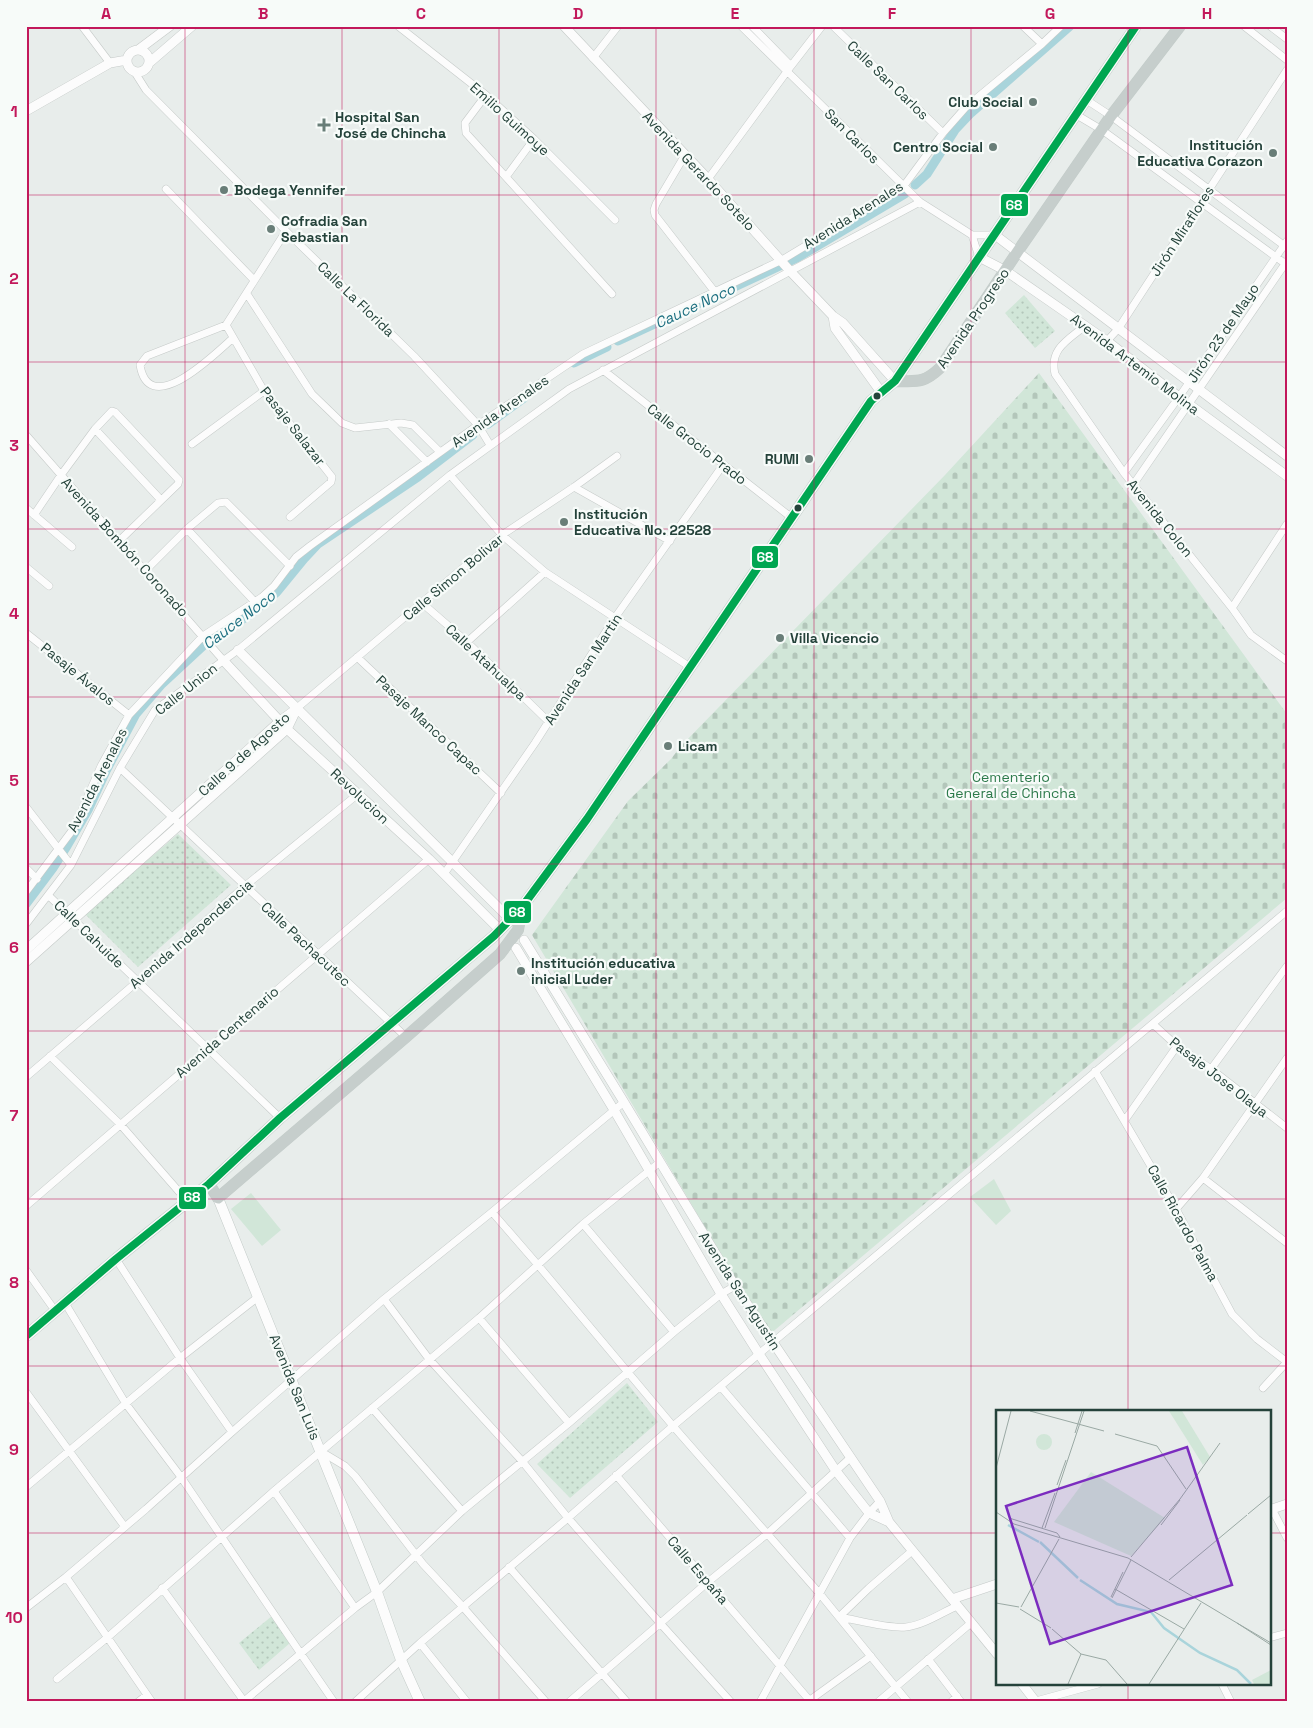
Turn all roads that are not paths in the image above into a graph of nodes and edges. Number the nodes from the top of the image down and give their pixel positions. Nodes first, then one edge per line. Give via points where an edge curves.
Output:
1 (82, 26) edge
2 (170, 26) edge
3 (398, 26) edge
4 (564, 26) edge
5 (618, 26) edge
6 (741, 26) edge
7 (752, 26) edge
8 (822, 26) edge
9 (833, 26) edge
10 (1023, 26) edge
11 (1061, 26) edge
12 (1136, 26) edge
13 (1180, 26) edge
14 (1244, 26) edge
15 (1270, 26) edge
16 (190, 27) edge
17 (1287, 39) edge
18 (1042, 44) junction
19 (138, 50) junction
20 (593, 58) junction
21 (127, 60) junction
22 (1287, 60) edge
23 (110, 63) junction
24 (149, 63) junction
25 (789, 69) junction
26 (1287, 70) edge
27 (134, 71) junction
28 (486, 95) junction
29 (1085, 99) junction
30 (26, 111) edge
31 (1075, 114) junction
32 (1111, 116) junction
33 (1102, 130) junction
34 (943, 134) junction
35 (534, 139) junction
36 (685, 155) junction
37 (506, 177) junction
38 (708, 179) junction
39 (903, 187) junction
40 (166, 189) dead end
41 (1209, 189) junction
42 (920, 202) junction
43 (1201, 203) junction
44 (615, 220) dead end
45 (286, 231) junction
46 (972, 235) junction
47 (995, 235) junction
48 (1286, 244) edge
49 (1018, 251) junction
50 (1275, 256) junction
51 (979, 257) junction
52 (782, 260) junction
53 (1286, 263) edge
54 (1006, 271) junction
55 (791, 272) junction
56 (254, 280) junction
57 (715, 292) junction
58 (247, 294) junction
59 (612, 294) dead end
60 (833, 316) junction
61 (226, 325) junction
62 (1085, 326) junction
63 (1118, 329) junction
64 (233, 338) junction
65 (1107, 341) junction
66 (603, 370) junction
67 (895, 381) junction
68 (1189, 382) junction
69 (1198, 389) junction
70 (264, 391) junction
71 (881, 392) junction
72 (1179, 397) junction
73 (1188, 403) junction
74 (389, 424) junction
75 (478, 424) junction
76 (95, 429) junction
77 (26, 435) edge
78 (192, 444) dead end
79 (490, 445) junction
80 (440, 452) junction
81 (617, 456) dead end
82 (1287, 456) edge
83 (427, 462) junction
84 (723, 465) junction
85 (1124, 473) junction
86 (61, 475) junction
87 (450, 476) junction
88 (1287, 476) edge
89 (1133, 485) junction
90 (574, 487) junction
91 (162, 500) junction
92 (26, 508) edge
93 (34, 515) junction
94 (290, 517) dead end
95 (792, 518) junction
96 (1287, 524) edge
97 (187, 529) junction
98 (502, 535) junction
99 (118, 542) junction
100 (670, 542) junction
101 (72, 547) dead end
102 (290, 566) junction
103 (26, 567) edge
104 (146, 572) junction
105 (545, 572) junction
106 (49, 586) dead end
107 (255, 602) junction
108 (422, 603) junction
109 (1232, 608) junction
110 (614, 619) junction
111 (26, 632) edge
112 (204, 636) junction
113 (467, 642) junction
114 (238, 650) junction
115 (357, 657) junction
116 (223, 660) junction
117 (1287, 661) edge
118 (690, 667) junction
119 (297, 708) junction
120 (129, 715) junction
121 (280, 721) junction
122 (549, 722) junction
123 (287, 729) junction
124 (120, 768) junction
125 (501, 793) junction
126 (358, 794) junction
127 (26, 807) edge
128 (177, 822) junction
129 (61, 853) junction
130 (429, 859) junction
131 (453, 862) junction
132 (71, 865) junction
133 (26, 868) edge
134 (444, 874) junction
135 (37, 879) junction
136 (245, 886) junction
137 (26, 892) edge
138 (49, 896) junction
139 (522, 907) junction
140 (1287, 911) edge
141 (70, 917) junction
142 (510, 919) junction
143 (26, 924) edge
144 (500, 930) junction
145 (521, 935) junction
146 (514, 944) junction
147 (30, 948) edge
148 (318, 954) junction
149 (26, 962) edge
150 (1287, 966) edge
151 (138, 981) junction
152 (391, 1023) junction
153 (1153, 1024) junction
154 (406, 1037) junction
155 (1177, 1046) junction
156 (208, 1048) junction
157 (50, 1056) junction
158 (1287, 1058) edge
159 (1212, 1069) junction
160 (1095, 1071) junction
161 (26, 1077) edge
162 (303, 1098) junction
163 (624, 1102) junction
164 (1254, 1104) junction
165 (614, 1110) junction
166 (317, 1112) junction
167 (280, 1118) junction
168 (1125, 1120) junction
169 (120, 1124) junction
170 (1287, 1128) edge
171 (660, 1162) junction
172 (649, 1171) junction
173 (1203, 1178) junction
174 (209, 1184) junction
175 (218, 1198) junction
176 (188, 1202) junction
177 (26, 1206) edge
178 (1176, 1210) junction
179 (492, 1212) junction
180 (583, 1224) junction
181 (1287, 1244) edge
182 (116, 1259) junction
183 (538, 1265) junction
184 (26, 1270) edge
185 (734, 1286) junction
186 (721, 1294) junction
187 (258, 1297) junction
188 (384, 1299) junction
189 (65, 1303) junction
190 (56, 1312) junction
191 (479, 1318) junction
192 (674, 1332) junction
193 (26, 1336) edge
194 (772, 1342) junction
195 (759, 1354) junction
196 (180, 1358) junction
197 (429, 1359) junction
198 (1287, 1362) edge
199 (628, 1371) junction
200 (292, 1381) junction
201 (721, 1387) junction
202 (1263, 1388) dead end
203 (26, 1392) edge
204 (126, 1404) junction
205 (372, 1408) junction
206 (569, 1422) junction
207 (673, 1426) junction
208 (232, 1432) junction
209 (320, 1451) junction
210 (69, 1452) junction
211 (850, 1458) junction
212 (522, 1461) junction
213 (836, 1470) junction
214 (616, 1475) junction
215 (181, 1477) junction
216 (26, 1487) edge
217 (274, 1491) junction
218 (812, 1494) junction
219 (880, 1501) junction
220 (1287, 1504) edge
221 (1271, 1509) edge
222 (462, 1511) junction
223 (869, 1513) junction
224 (568, 1518) junction
225 (889, 1522) junction
226 (125, 1527) junction
227 (767, 1534) junction
228 (221, 1536) junction
229 (850, 1538) junction
230 (1287, 1538) edge
231 (912, 1551) junction
232 (416, 1554) junction
233 (509, 1567) junction
234 (66, 1577) junction
235 (708, 1582) junction
236 (996, 1584) edge
237 (162, 1588) junction
238 (377, 1592) junction
239 (820, 1594) junction
240 (954, 1602) junction
241 (463, 1607) junction
242 (26, 1608) edge
243 (355, 1608) junction
244 (839, 1617) junction
245 (971, 1623) junction
246 (660, 1624) junction
247 (1287, 1633) edge
248 (108, 1637) junction
249 (1270, 1638) edge
250 (420, 1643) junction
251 (996, 1653) edge
252 (300, 1654) junction
253 (871, 1656) junction
254 (404, 1657) junction
255 (928, 1659) junction
256 (779, 1666) junction
257 (602, 1673) junction
258 (57, 1679) dead end
259 (896, 1686) junction
260 (1024, 1686) edge
261 (1091, 1686) edge
262 (1223, 1686) edge
263 (147, 1695) junction
264 (957, 1700) edge
265 (243, 1701) edge
266 (810, 1701) edge
267 (1036, 1701) edge
268 (138, 1702) edge
269 (152, 1702) edge
270 (334, 1702) edge
271 (356, 1702) edge
272 (420, 1702) edge
273 (427, 1702) edge
274 (467, 1702) edge
275 (546, 1702) edge
276 (569, 1702) edge
277 (627, 1702) edge
278 (731, 1702) edge
279 (760, 1702) edge
280 (878, 1702) edge
281 (908, 1702) edge
282 (1231, 1702) edge

1 - 23 street
2 - 19 street
3 - 28 street, Emilio Guimoye
4 - 20 street, Avenida Gerardo Sotelo
5 - 20 street
6 - 25 street, San Carlos
7 - 25 street, San Carlos
8 - 25 street
9 - 34 street, Calle San Carlos
10 - 18 street
11 - 18 street, Avenida Arenales
12 - 29 highway
13 - 32 highway, Avenida Progreso
14 - 22 street
15 - 17 street
16 - 24 street
18 - 34 street, Avenida Arenales via 966,107
19 - 21 street via 132,52
19 - 24 street via 146,54
20 - 36 street, Avenida Gerardo Sotelo
21 - 23 street
21 - 27 street
23 - 30 street
24 - 27 street via 143,70
25 - 38 street
25 - 39 street, San Carlos
26 - 41 street, Jirón Miraflores
27 - 45 street, Calle La Florida via 146,90
28 - 35 street, Emilio Guimoye
28 - 37 street via 464,127
29 - 31 highway
29 - 32 street
31 - 33 street
31 - 47 highway
32 - 33 highway, Avenida Progreso
32 - 41 street
33 - 43 street
33 - 49 highway, Avenida Progreso
34 - 39 street, Avenida Arenales
35 - 37 street
35 - 44 street, Emilio Guimoye
36 - 38 street, Avenida Gerardo Sotelo
36 - 57 street via 656,204 655,215
37 - 59 street
38 - 52 street, Avenida Gerardo Sotelo
39 - 42 street, San Carlos
39 - 52 street, Avenida Arenales
40 - 56 street
41 - 43 street, Jirón Miraflores
41 - 48 street
42 - 46 street, San Carlos
42 - 55 street, Avenida Arenales
43 - 50 street
43 - 63 street, Jirón Miraflores
45 - 56 street
45 - 75 street, Calle La Florida via 414,356
46 - 47 street
46 - 51 street
47 - 49 street, Avenida Artemio Molina
47 - 51 highway
48 - 50 street, Jirón 23 de Mayo
49 - 54 highway, Avenida Progreso
49 - 63 street, Avenida Artemio Molina
50 - 53 street
50 - 68 street, Jirón 23 de Mayo
51 - 54 street, Avenida Artemio Molina
51 - 67 highway
52 - 55 street, Avenida Gerardo Sotelo
52 - 57 street, Avenida Arenales
53 - 69 street, Jirón 23 de Mayo
54 - 62 street, Avenida Artemio Molina
54 - 67 highway, Avenida Progreso via 940,368 922,381
55 - 60 street, Avenida Gerardo Sotelo
55 - 66 street, Avenida Arenales
56 - 58 street
57 - 75 street, Avenida Arenales via 583,354
58 - 61 street
58 - 74 street via 312,394 342,423 355,428
60 - 67 street, Avenida Gerardo Sotelo
60 - 71 street, Avenida Gerardo Sotelo via 836,328
61 - 64 street, Pasaje Salazar
61 - 64 street via 142,359 143,377 154,386 164,387 176,382
62 - 65 street, Avenida Artemio Molina
62 - 85 street, Avenida Colon via 1058,349 1053,360 1055,374
63 - 65 street, Jirón Miraflores
63 - 68 street, Avenida Artemio Molina
64 - 70 street, Pasaje Salazar
65 - 72 street, Avenida Artemio Molina
66 - 79 street, Avenida Arenales via 569,389
66 - 84 street, Calle Grocio Prado
67 - 71 highway
68 - 69 street, Avenida Artemio Molina
68 - 72 street, Jirón 23 de Mayo
69 - 73 street, Jirón 23 de Mayo
69 - 82 street, Avenida Artemio Molina
70 - 78 street
70 - 94 street, Pasaje Salazar via 332,477 331,482
71 - 95 highway
72 - 73 street, Avenida Artemio Molina
72 - 85 street, Jirón 23 de Mayo
73 - 88 street, Avenida Artemio Molina
73 - 89 street, Jirón 23 de Mayo
74 - 80 street via 413,425
74 - 83 street
75 - 79 street, Calle La Florida
75 - 80 street, Avenida Arenales
76 - 86 street
76 - 91 street
76 - 91 street via 109,413 115,412 178,478 178,484
77 - 86 street, Avenida Bombón Coronado
79 - 87 street, Avenida Arenales
80 - 83 street, Avenida Arenales
81 - 90 street, Calle Simon Bolivar
83 - 102 street, Avenida Arenales via 310,546
84 - 95 street, Calle Grocio Prado
84 - 100 street, Avenida San Martin
85 - 89 street, Avenida Colon
86 - 93 street
86 - 99 street, Avenida Bombón Coronado
87 - 98 street
87 - 114 street, Avenida Arenales
89 - 109 street, Avenida Colon
90 - 98 street, Calle Simon Bolivar
90 - 100 street
91 - 99 street
92 - 93 street
93 - 101 street
95 - 118 highway
96 - 109 street
97 - 102 street via 218,503 226,502
97 - 104 street
97 - 107 street
98 - 105 street
98 - 108 street, Calle Simon Bolivar
99 - 104 street, Avenida Bombón Coronado
100 - 110 street, Avenida San Martin
102 - 107 street, Avenida Arenales
103 - 106 street
104 - 112 street, Avenida Bombón Coronado
105 - 110 street
105 - 113 street
107 - 112 street, Avenida Arenales
108 - 113 street, Calle Atahualpa
108 - 115 street, Calle Simon Bolivar
109 - 117 street, Avenida Colon via 1251,635
110 - 118 street
110 - 122 street, Avenida San Martin
111 - 120 street, Pasaje Ávalos
112 - 116 street, Avenida Bombón Coronado
112 - 120 street, Avenida Arenales
113 - 122 street, Calle Atahualpa
114 - 116 street, Avenida Arenales
114 - 119 street, Revolucion
115 - 119 street, Calle Simon Bolivar
115 - 125 street, Pasaje Manco Capac
116 - 121 street, Revolucion
116 - 124 street, Calle Union via 155,710
118 - 139 highway via 587,819
119 - 121 street, Calle 9 de Agosto
119 - 123 street, Calle 9 de Agosto
119 - 131 street, Revolucion
120 - 129 street, Avenida Arenales via 101,766
121 - 123 street, Revolucion
121 - 128 street, Calle 9 de Agosto
122 - 125 street, Avenida San Martin
123 - 126 street, Revolucion
123 - 128 street, Calle 9 de Agosto
124 - 128 street, Calle Pachacutec
124 - 132 street, Calle Union
125 - 131 street, Avenida San Martin
126 - 130 street, Revolucion
126 - 136 street, Avenida Independencia
127 - 129 street
128 - 136 street, Calle Pachacutec
128 - 141 street, Calle 9 de Agosto
129 - 132 street
129 - 135 street, Avenida Arenales
130 - 134 street, Revolucion
130 - 148 street, Avenida Centenario
131 - 134 street, Avenida San Martin
131 - 142 street, Revolucion
132 - 138 street, Calle Union
133 - 135 street
134 - 144 street, Revolucion
135 - 137 street, Avenida Arenales
136 - 148 street, Calle Pachacutec
136 - 151 street, Avenida Independencia
138 - 141 street, Calle Cahuide
138 - 143 street, Calle Union
139 - 142 highway
139 - 145 highway
140 - 153 street
141 - 147 street, Calle 9 de Agosto
141 - 151 street, Calle Cahuide
142 - 144 highway
142 - 145 street
144 - 146 street, Avenida San Agustin
144 - 152 highway
145 - 146 highway
145 - 163 street, Avenida San Agustin
146 - 154 highway
146 - 165 street, Avenida San Agustin
147 - 149 street, Calle 9 de Agosto
148 - 152 street, Calle Pachacutec
148 - 156 street, Avenida Centenario
150 - 159 street
151 - 156 street, Calle Cahuide
151 - 157 street, Avenida Independencia
152 - 154 street, Calle Pachacutec
152 - 162 highway
153 - 155 street, Pasaje Jose Olaya
153 - 160 street
154 - 166 highway
155 - 159 street, Pasaje Jose Olaya
155 - 168 street
156 - 167 street, Calle Cahuide
156 - 169 street, Avenida Centenario
157 - 161 street, Avenida Independencia
157 - 169 street
158 - 164 street
159 - 164 street, Pasaje Jose Olaya
160 - 168 street, Calle Ricardo Palma
160 - 194 street
162 - 166 highway
162 - 167 highway
163 - 165 street
163 - 171 street, Avenida San Agustin
164 - 170 street, Pasaje Jose Olaya
164 - 173 street
165 - 172 street, Avenida San Agustin
165 - 179 street
166 - 175 highway
167 - 174 highway
168 - 178 street, Calle Ricardo Palma
169 - 176 street
169 - 177 street, Avenida Centenario
171 - 172 street
171 - 185 street, Avenida San Agustin
172 - 180 street
172 - 186 street, Avenida San Agustin
173 - 178 street
173 - 181 street
174 - 175 highway, Avenida San Luis
174 - 176 highway
175 - 187 main road, Avenida San Luis
176 - 182 highway
178 - 198 street, Calle Ricardo Palma via 1232,1314
179 - 183 street
179 - 188 street
180 - 183 street
180 - 192 street
182 - 189 highway
182 - 196 street
183 - 191 street
183 - 199 street
184 - 190 street
185 - 186 street
185 - 194 street, Avenida San Agustin
186 - 192 street
186 - 195 street, Avenida San Agustin
187 - 196 street
187 - 200 main road, Avenida San Luis
188 - 197 street
188 - 200 street
189 - 190 highway
189 - 204 street
190 - 193 highway
191 - 197 street
191 - 206 street
192 - 199 street
194 - 195 street
194 - 211 street, Avenida San Agustin
195 - 201 street
195 - 213 street, Avenida San Agustin
196 - 204 street
196 - 208 street
197 - 205 street
197 - 212 street
198 - 202 street
199 - 206 street
199 - 207 street
200 - 208 street
200 - 209 main road, Avenida San Luis
201 - 207 street
201 - 218 street
203 - 210 street
204 - 210 street
204 - 215 street
205 - 209 street
205 - 222 street
206 - 212 street
207 - 214 street
207 - 227 street
208 - 215 street
209 - 217 street
209 - 232 street via 355,1476
209 - 238 main road, Avenida San Luis
210 - 216 street
210 - 226 street
211 - 213 street
211 - 219 street, Avenida San Agustin
212 - 222 street
212 - 224 street
213 - 218 street
213 - 223 street, Avenida San Agustin
214 - 224 street
214 - 235 street, Calle España
215 - 226 street
215 - 228 street
217 - 228 street
217 - 243 street
218 - 227 street
218 - 229 street
219 - 223 street
219 - 225 street, Avenida San Agustin
220 - 221 street
221 - 230 street
222 - 232 street
223 - 225 street
223 - 229 street
224 - 233 street
224 - 246 street
225 - 231 street, Avenida San Agustin
226 - 234 street
227 - 235 street
227 - 239 street
228 - 237 street
228 - 252 street
229 - 239 street
231 - 240 street, Avenida San Agustin
231 - 244 street
232 - 238 street
232 - 241 street
233 - 241 street
233 - 257 street
234 - 242 street
234 - 248 street
235 - 246 street
235 - 256 street, Calle España
236 - 240 street
237 - 248 street
237 - 265 street
238 - 243 street
238 - 254 main road, Avenida San Luis via 384,1597
239 - 244 street
239 - 256 street
240 - 244 street via 920,1624 906,1627
240 - 245 street, Avenida San Agustin
241 - 250 street
241 - 275 street
243 - 252 street
244 - 253 street
245 - 251 street, Avenida San Agustin
245 - 255 street
246 - 257 street
246 - 278 street
247 - 249 street
248 - 258 street
248 - 263 street
250 - 254 street
250 - 274 street
252 - 265 street
252 - 270 street
253 - 259 street
253 - 266 street
254 - 271 street
254 - 272 main road, Avenida San Luis
254 - 273 main road, Avenida San Luis
255 - 259 street
255 - 264 street
256 - 266 street, Calle España
256 - 279 street
257 - 276 street
257 - 277 street
259 - 280 street
259 - 281 street
260 - 267 street
261 - 267 street
262 - 282 street
263 - 268 street
263 - 269 street

